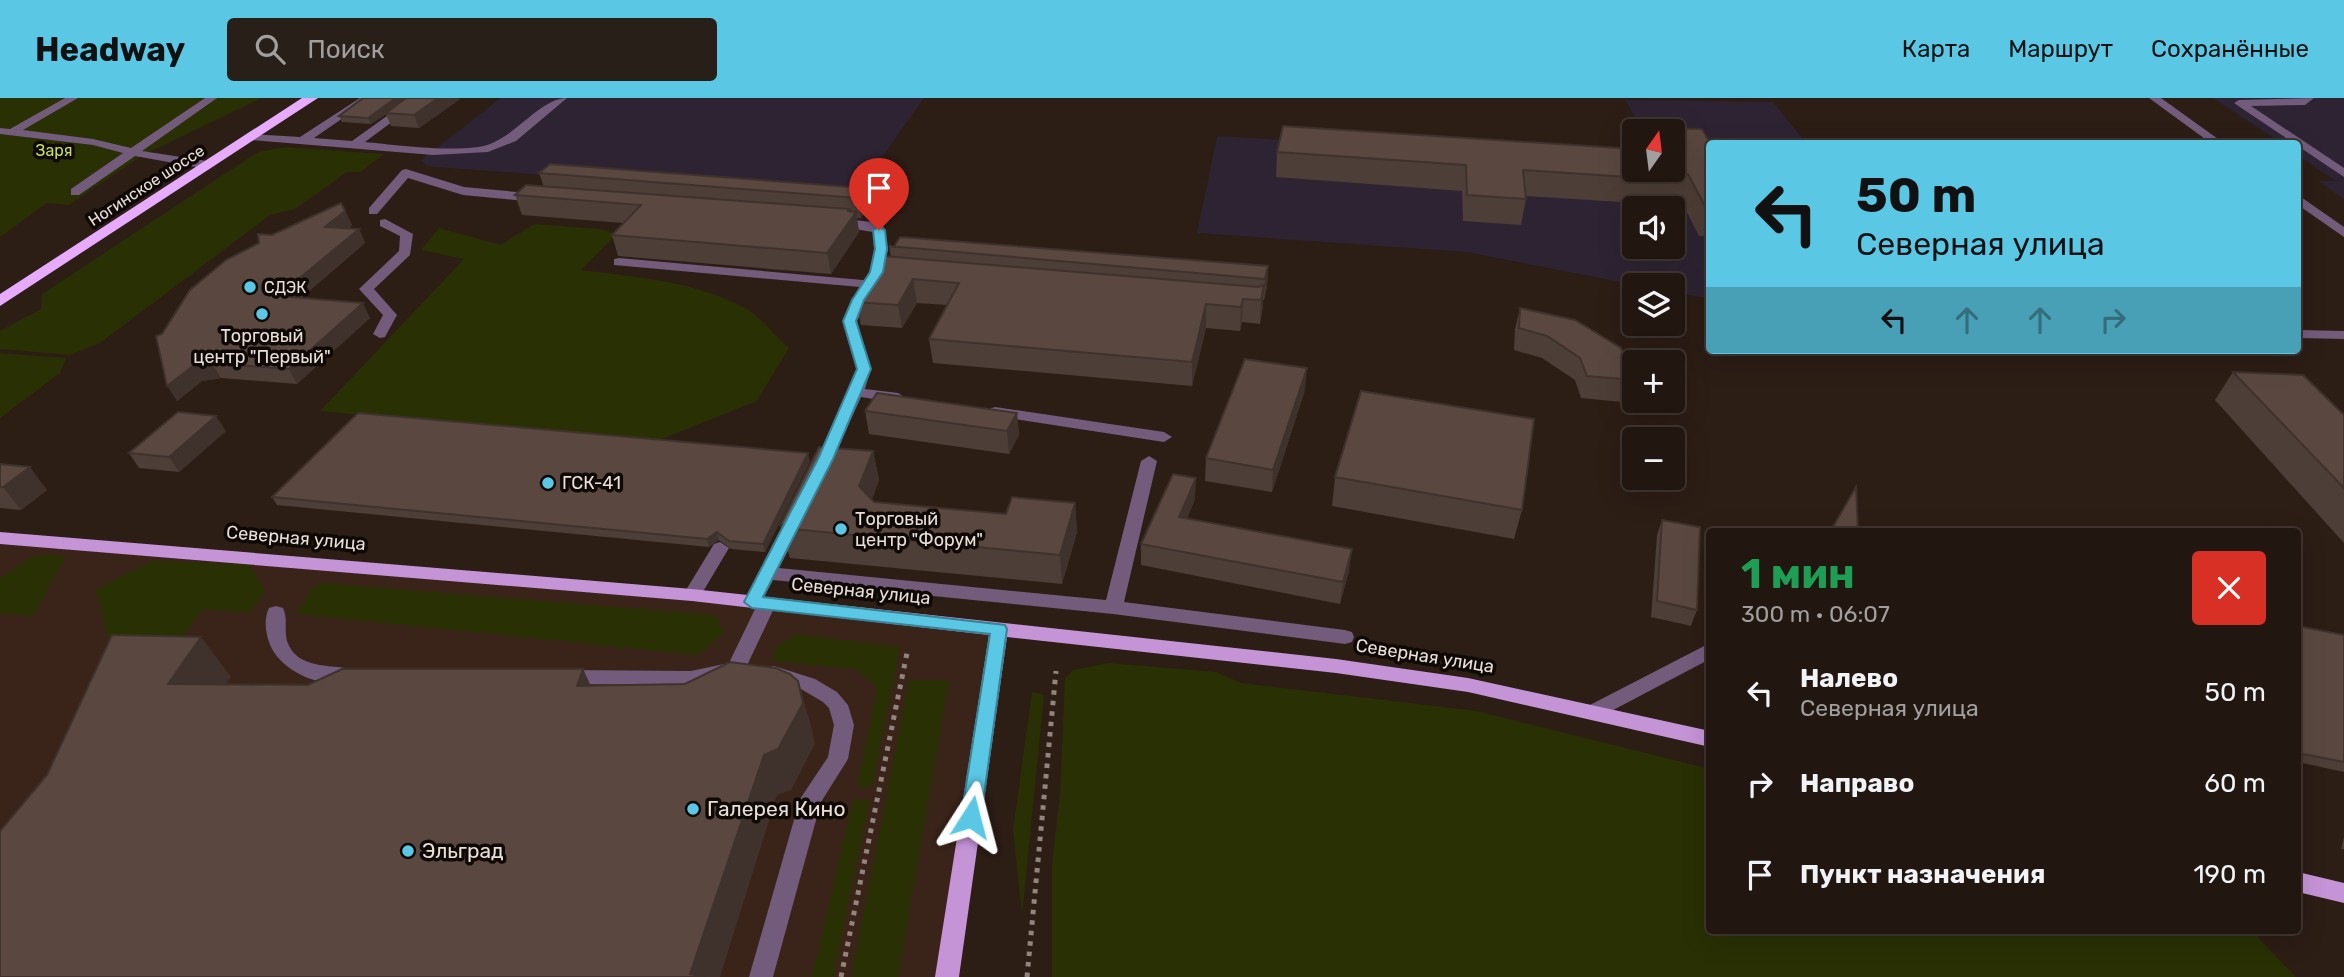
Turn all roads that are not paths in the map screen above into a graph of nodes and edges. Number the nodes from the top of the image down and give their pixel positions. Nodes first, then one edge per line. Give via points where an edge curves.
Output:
1 (73, 98) edge
2 (212, 98) edge
3 (311, 98) edge
4 (367, 98) edge
5 (419, 98) edge
6 (562, 98) edge
7 (2154, 98) edge
8 (2309, 98) edge
9 (6, 132) edge
10 (251, 137) junction
11 (0, 139) edge
12 (2214, 140) edge
13 (2294, 140) edge
14 (302, 141) junction
15 (2301, 144) edge
16 (353, 146) junction
17 (132, 152) junction
18 (208, 165) junction
19 (2344, 173) edge
20 (75, 192) dead end
21 (548, 199) edge
22 (2301, 201) edge
23 (373, 211) dead end
24 (816, 220) edge
25 (385, 223) dead end
26 (2344, 233) edge
27 (619, 262) dead end
28 (878, 277) junction
29 (0, 302) edge
30 (380, 334) dead end
31 (2301, 334) edge
32 (2344, 335) edge
33 (856, 392) junction
34 (909, 400) edge
35 (976, 410) edge
36 (1164, 437) dead end
37 (1149, 461) dead end
38 (814, 482) edge
39 (802, 505) edge
40 (0, 538) edge
41 (720, 548) dead end
42 (767, 573) junction
43 (692, 595) junction
44 (760, 603) junction
45 (1114, 607) junction
46 (276, 613) dead end
47 (999, 629) junction
48 (1345, 637) dead end
49 (1706, 652) edge
50 (736, 669) junction
51 (369, 676) edge
52 (537, 677) edge
53 (1593, 712) junction
54 (1706, 738) edge
55 (2301, 883) edge
56 (2344, 893) edge
57 (761, 977) edge
58 (947, 977) edge

1 - 9 lane
2 - 17 lane
3 - 10 highway, Ногинское шоссе
4 - 14 lane
5 - 16 lane
6 - 16 lane via 513,139 488,149
7 - 12 lane
8 - 13 lane via 2305,102 2239,103
9 - 11 lane
9 - 17 lane via 93,142
10 - 14 lane
10 - 18 highway, Ногинское шоссе
14 - 16 lane
15 - 19 lane
17 - 18 lane
17 - 20 lane
18 - 29 highway, Ногинское шоссе
21 - 23 lane via 463,191 406,173
22 - 26 lane
24 - 28 lane via 879,230
25 - 30 lane via 407,234 405,251 366,289 390,315
27 - 28 lane
28 - 33 lane via 849,321 864,369
31 - 32 lane
33 - 34 lane
33 - 38 lane
35 - 36 lane
37 - 45 lane
39 - 42 lane
40 - 43 main road, Северная улица
41 - 43 lane
42 - 44 lane
42 - 45 lane
43 - 44 main road, Северная улица
44 - 47 main road, Северная улица
44 - 50 lane
45 - 48 lane
46 - 51 lane via 273,633 288,661 322,672
47 - 53 main road, Северная улица via 1407,675
47 - 58 main road
49 - 53 lane
50 - 52 lane via 691,678
50 - 57 lane via 782,674 819,689 838,705 844,725 838,759 811,799
53 - 54 main road, Северная улица
55 - 56 main road

